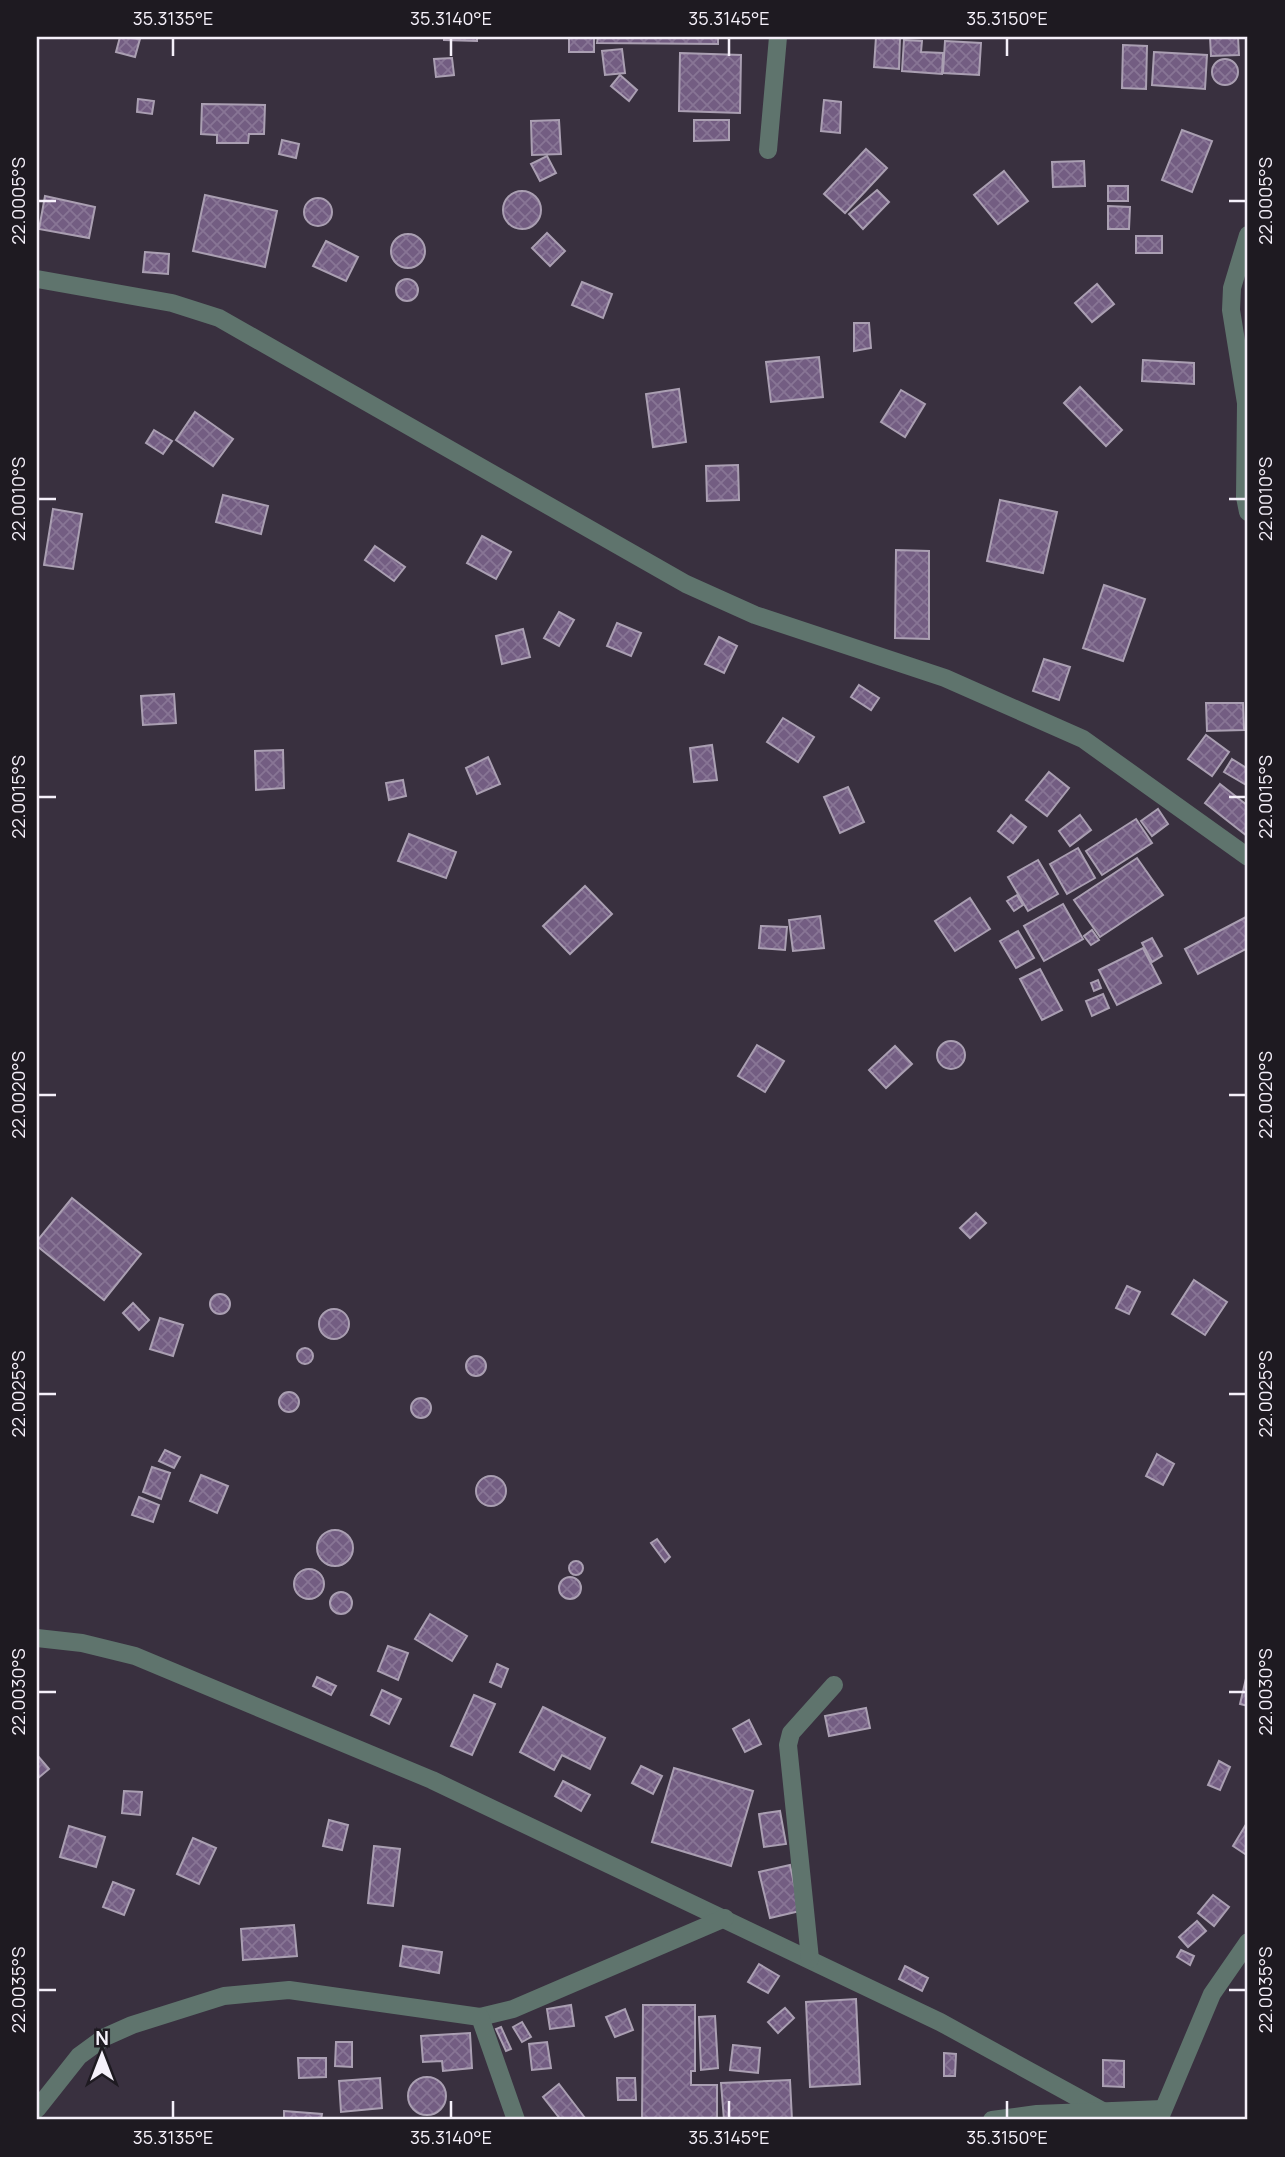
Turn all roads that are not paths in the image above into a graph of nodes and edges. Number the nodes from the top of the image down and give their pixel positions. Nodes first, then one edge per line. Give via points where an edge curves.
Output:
1 (778, 37) edge
2 (768, 150) dead end
3 (1248, 234) edge
4 (37, 279) edge
5 (1248, 512) edge
6 (1248, 858) edge
7 (37, 1638) edge
8 (834, 1685) dead end
9 (725, 1918) junction
10 (1248, 1942) edge
11 (810, 1959) junction
12 (480, 2017) junction
13 (37, 2109) edge
14 (1106, 2113) junction
15 (1161, 2115) edge
16 (516, 2120) edge
17 (992, 2120) edge

1 - 2 street
3 - 5 street via 1232,288 1231,310 1246,403
4 - 6 street via 172,303 219,318 686,584 755,615 945,678 1083,739
7 - 9 street via 135,1656 432,1780
8 - 11 street via 792,1733 788,1745
9 - 11 street
9 - 12 street via 513,2009
10 - 15 street via 1212,1994
11 - 14 street via 940,2022
12 - 13 street via 289,1990 224,1996 105,2037 79,2056
12 - 16 street
14 - 15 street
14 - 17 street

